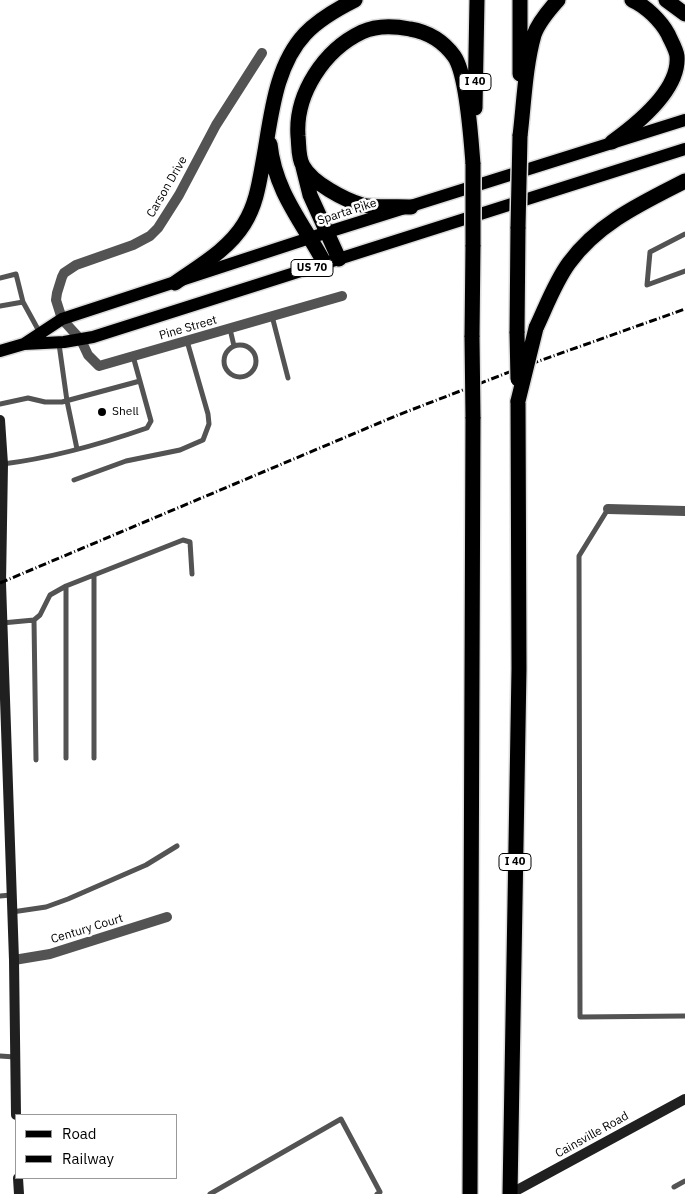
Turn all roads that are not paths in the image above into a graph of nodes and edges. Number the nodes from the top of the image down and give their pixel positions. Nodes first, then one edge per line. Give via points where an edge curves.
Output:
1 (355, 0) edge
2 (477, 0) edge
3 (520, 0) edge
4 (558, 0) edge
5 (632, 0) edge
6 (262, 53) dead end
7 (685, 120) edge
8 (269, 130) junction
9 (520, 136) junction
10 (612, 142) junction
11 (685, 149) edge
12 (474, 164) junction
13 (302, 166) junction
14 (685, 182) edge
15 (411, 207) junction
16 (328, 232) junction
17 (685, 234) edge
18 (311, 238) junction
19 (332, 261) junction
20 (685, 271) edge
21 (0, 278) edge
22 (175, 283) junction
23 (342, 296) dead end
24 (23, 302) junction
25 (0, 306) edge
26 (272, 316) junction
27 (62, 319) junction
28 (230, 329) junction
29 (40, 333) junction
30 (81, 340) junction
31 (187, 341) junction
32 (59, 342) junction
33 (24, 344) junction
34 (234, 346) junction
35 (0, 351) edge
36 (133, 356) junction
37 (288, 378) dead end
38 (140, 381) junction
39 (67, 400) junction
40 (518, 401) junction
41 (0, 404) edge
42 (0, 420) edge
43 (77, 449) junction
44 (3, 464) junction
45 (74, 480) dead end
46 (608, 509) joint
47 (685, 511) edge
48 (192, 574) dead end
49 (94, 575) junction
50 (66, 586) junction
51 (34, 620) junction
52 (2, 623) junction
53 (2, 670) edge
54 (2, 689) edge
55 (3, 739) edge
56 (66, 758) dead end
57 (94, 758) dead end
58 (36, 760) dead end
59 (3, 766) edge
60 (4, 804) edge
61 (177, 846) dead end
62 (11, 895) junction
63 (0, 896) edge
64 (12, 912) junction
65 (167, 917) dead end
66 (14, 960) junction
67 (685, 1016) edge
68 (0, 1056) edge
69 (14, 1057) junction
70 (685, 1099) edge
71 (16, 1114) edge
72 (18, 1179) edge
73 (685, 1181) edge
74 (674, 1187) dead end
75 (19, 1194) edge
76 (210, 1194) edge
77 (377, 1194) edge
78 (470, 1194) edge
79 (510, 1194) edge

1 - 8 highway via 318,22 295,48 275,96
2 - 12 highway, I 40
3 - 9 highway, I 40
4 - 9 highway via 534,34
5 - 10 highway via 648,11 666,31 677,55 675,71 655,104 639,122
6 - 27 street, Carson Drive via 216,125 180,195 158,228 133,246 76,265 64,273 56,300
7 - 10 main road, Sparta Pike / US 70
8 - 18 highway via 276,175 283,193
8 - 22 highway via 258,188 244,224 219,252
9 - 40 highway, I 40, bridge
10 - 15 main road, Sparta Pike / US 70
11 - 19 main road, Sparta Pike / US 70
12 - 13 highway via 465,93 455,57 430,34 400,27 382,27 362,32 346,42 319,67 300,108 298,129
12 - 78 highway, I 40, bridge
13 - 15 highway via 327,189 363,206
13 - 16 highway via 310,195
14 - 40 highway, bridge via 620,215 602,228 564,271 536,328
15 - 16 main road, Sparta Pike / US 70
16 - 18 main road, Sparta Pike / US 70
16 - 19 highway
17 - 20 lane via 650,252 647,285
18 - 19 highway
18 - 22 main road, Sparta Pike / US 70
19 - 30 main road, Sparta Pike / US 70
21 - 24 lane via 16,274
22 - 27 main road, Sparta Pike / US 70
23 - 26 street, Pine Street
24 - 25 lane
24 - 29 lane
26 - 28 street, Pine Street
26 - 37 lane
27 - 29 main road, Sparta Pike / US 70
27 - 30 street, Pine Street
28 - 31 street, Pine Street
28 - 34 lane
29 - 33 main road, Sparta Pike / US 70
30 - 32 main road, Sparta Pike / US 70
30 - 36 street, Pine Street via 88,355 100,366
31 - 36 street, Pine Street
31 - 45 lane via 208,414 209,424 203,440 180,450 126,461
32 - 33 main road, Sparta Pike / US 70
32 - 39 lane
33 - 35 main road, Sparta Pike / US 70
34 - 34 lane via 226,353 226,368 233,375 248,375 256,365 256,356 247,345
36 - 38 lane
38 - 39 lane
38 - 43 lane via 150,425
39 - 41 lane via 46,402 28,398
39 - 43 lane
40 - 79 highway, I 40 via 518,669
42 - 44 street
43 - 44 lane
44 - 52 street
46 - 47 street
46 - 67 lane via 579,556 580,1017
48 - 49 lane via 190,542 183,540
49 - 50 lane
49 - 57 lane
50 - 51 lane via 50,595
50 - 56 lane
51 - 52 lane
51 - 58 lane
52 - 53 street
53 - 54 street
54 - 55 street
55 - 59 street
59 - 60 street
60 - 62 street
61 - 64 lane via 146,866 46,907
62 - 63 lane
62 - 64 street
64 - 66 street
65 - 66 street, Century Court via 50,954
66 - 69 street
68 - 69 lane
69 - 71 street
70 - 79 street, Cainsville Road
72 - 75 street
73 - 74 lane
76 - 77 lane via 341,1119 380,1192

